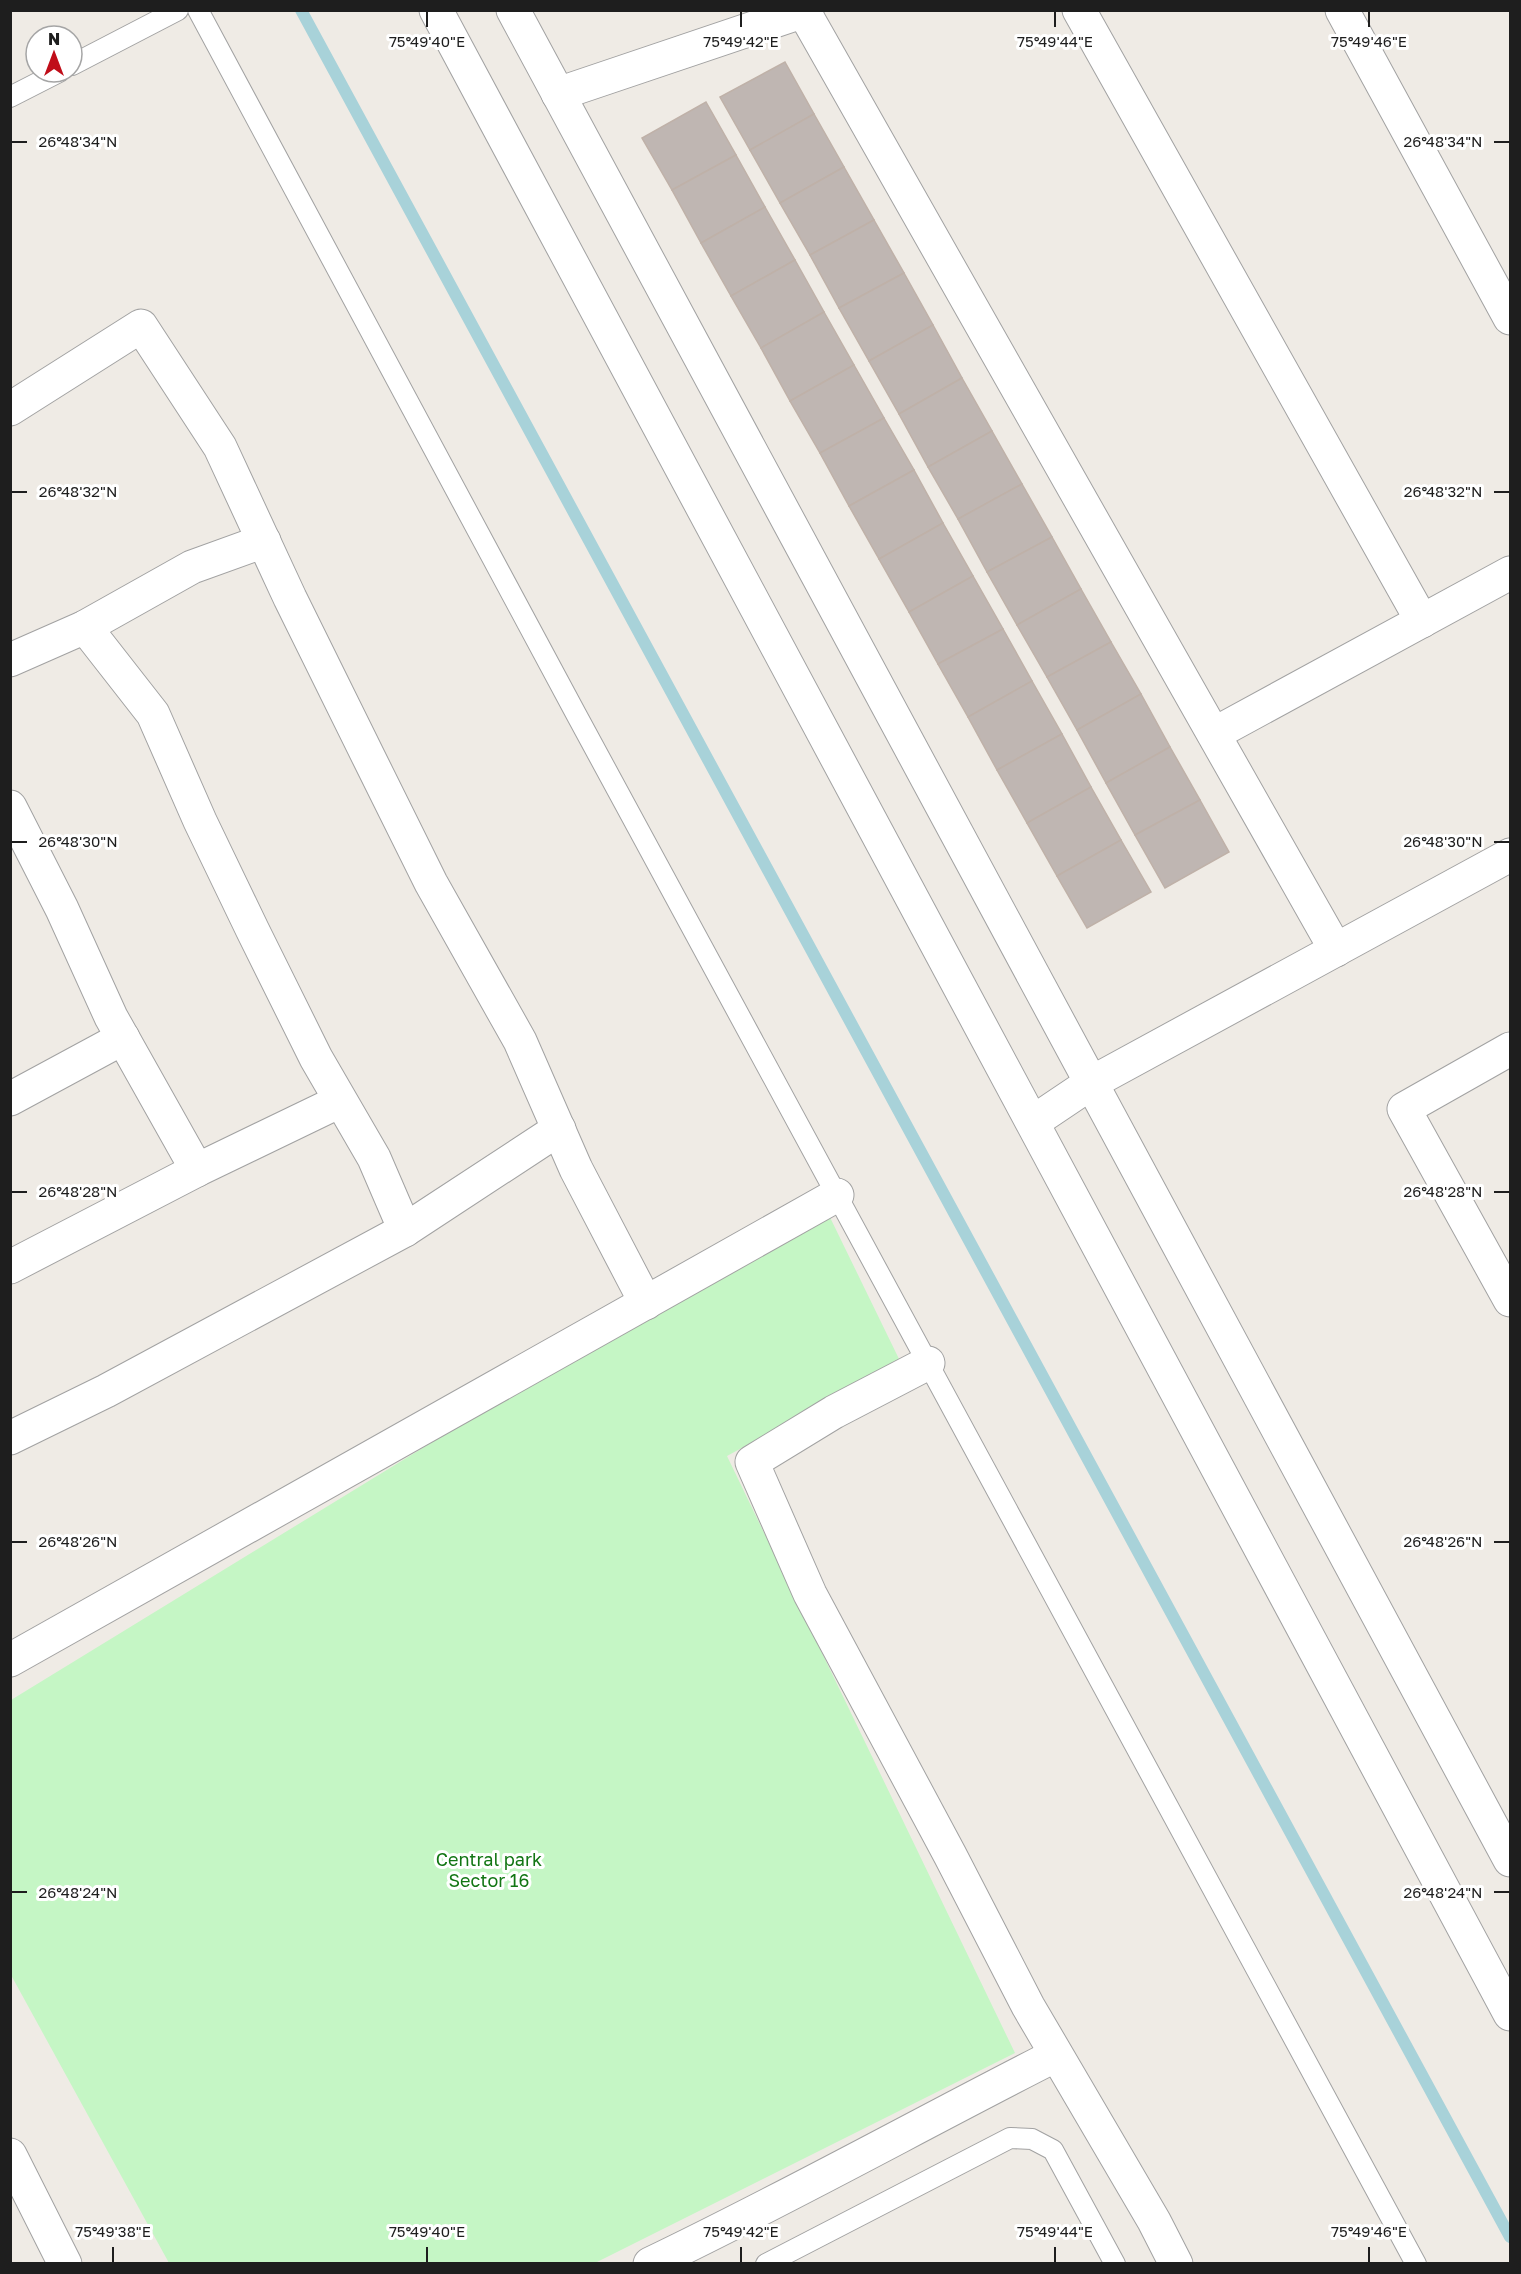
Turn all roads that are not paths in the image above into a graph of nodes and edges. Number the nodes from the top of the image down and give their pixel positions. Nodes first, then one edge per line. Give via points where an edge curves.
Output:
1 (178, 10) edge
2 (198, 10) edge
3 (436, 10) edge
4 (513, 10) edge
5 (1079, 10) edge
6 (1342, 10) edge
7 (806, 11) edge
8 (84, 59) edge
9 (35, 84) edge
10 (558, 94) junction
11 (10, 97) edge
12 (1510, 318) edge
13 (10, 410) edge
14 (264, 541) junction
15 (1510, 573) edge
16 (1422, 621) junction
17 (85, 627) junction
18 (10, 660) edge
19 (1214, 734) junction
20 (10, 807) edge
21 (1510, 855) edge
22 (1336, 950) junction
23 (123, 1038) junction
24 (1510, 1049) edge
25 (1091, 1083) junction
26 (10, 1099) edge
27 (340, 1101) junction
28 (1033, 1122) junction
29 (559, 1129) junction
30 (197, 1170) junction
31 (837, 1195) junction
32 (405, 1230) junction
33 (10, 1267) edge
34 (1510, 1300) edge
35 (646, 1303) junction
36 (928, 1363) junction
37 (10, 1438) edge
38 (10, 1660) edge
39 (1510, 1860) edge
40 (1510, 2014) edge
41 (1056, 2055) junction
42 (10, 2156) edge
43 (65, 2264) edge
44 (650, 2264) edge
45 (765, 2264) edge
46 (1115, 2264) edge
47 (1176, 2264) edge
48 (1416, 2264) edge

1 - 8 lane
2 - 31 lane
3 - 28 street
4 - 10 street
5 - 16 street
6 - 12 street
7 - 10 street
7 - 19 street
9 - 11 lane
10 - 25 street
13 - 14 street via 141,326 220,447
14 - 17 street via 192,567
14 - 29 street via 431,883 520,1041
15 - 16 street
16 - 19 street
17 - 18 street
17 - 27 street via 153,714 236,897
19 - 22 street
20 - 23 street
21 - 22 street
22 - 25 street
23 - 26 street
23 - 30 street
24 - 34 street via 1404,1109
25 - 28 street
25 - 39 street
27 - 30 street
27 - 32 street via 374,1158
28 - 40 street
29 - 32 street
29 - 35 street
30 - 33 street
31 - 35 street
31 - 36 lane
32 - 37 street via 106,1391
35 - 38 street
36 - 41 street via 752,1462 810,1594
36 - 48 lane
41 - 44 street
41 - 47 street
42 - 43 street
45 - 46 lane via 1011,2138 1032,2139 1053,2150

